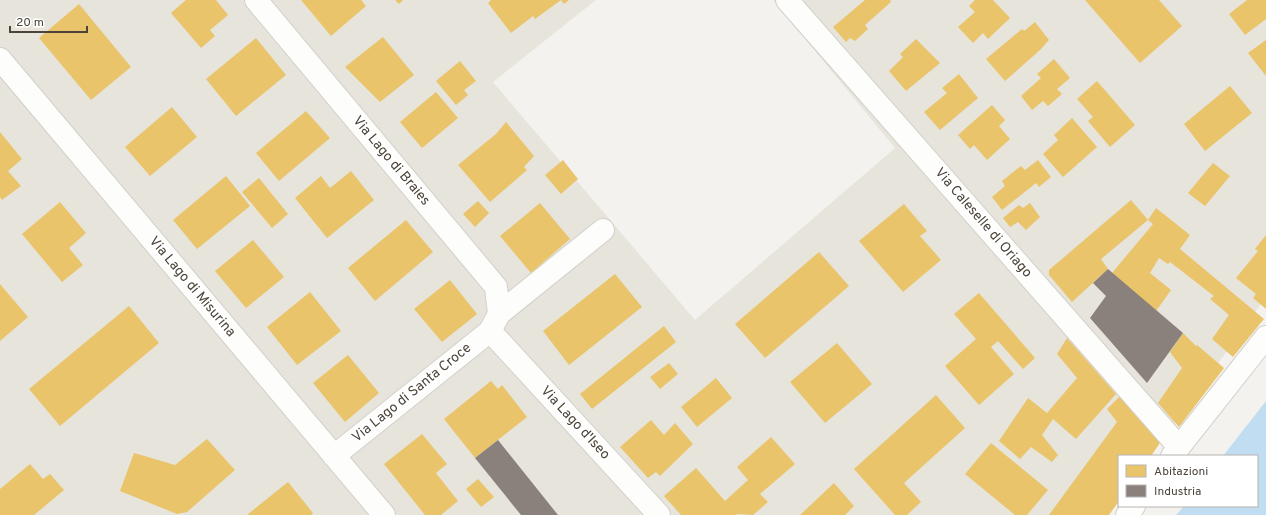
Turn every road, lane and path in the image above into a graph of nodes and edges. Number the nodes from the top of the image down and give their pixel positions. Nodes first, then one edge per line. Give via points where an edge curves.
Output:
1 (256, 0) edge
2 (787, 0) edge
3 (0, 59) edge
4 (603, 230) dead end
5 (494, 323) junction
6 (1266, 337) edge
7 (1176, 451) edge
8 (334, 456) junction
9 (1133, 507) edge
10 (384, 515) edge
11 (659, 515) edge
12 (1127, 515) edge

1 - 5 street, Via Lago di Braies via 496,287
2 - 7 street, Via Caleselle di Oriago
3 - 8 street, Via Lago di Misurina
4 - 5 street, Via Lago di Santa Croce
5 - 8 street, Via Lago di Santa Croce
5 - 11 street, Via Lago d'Iseo
6 - 7 street
8 - 10 street, Via Lago di Misurina
9 - 12 street

